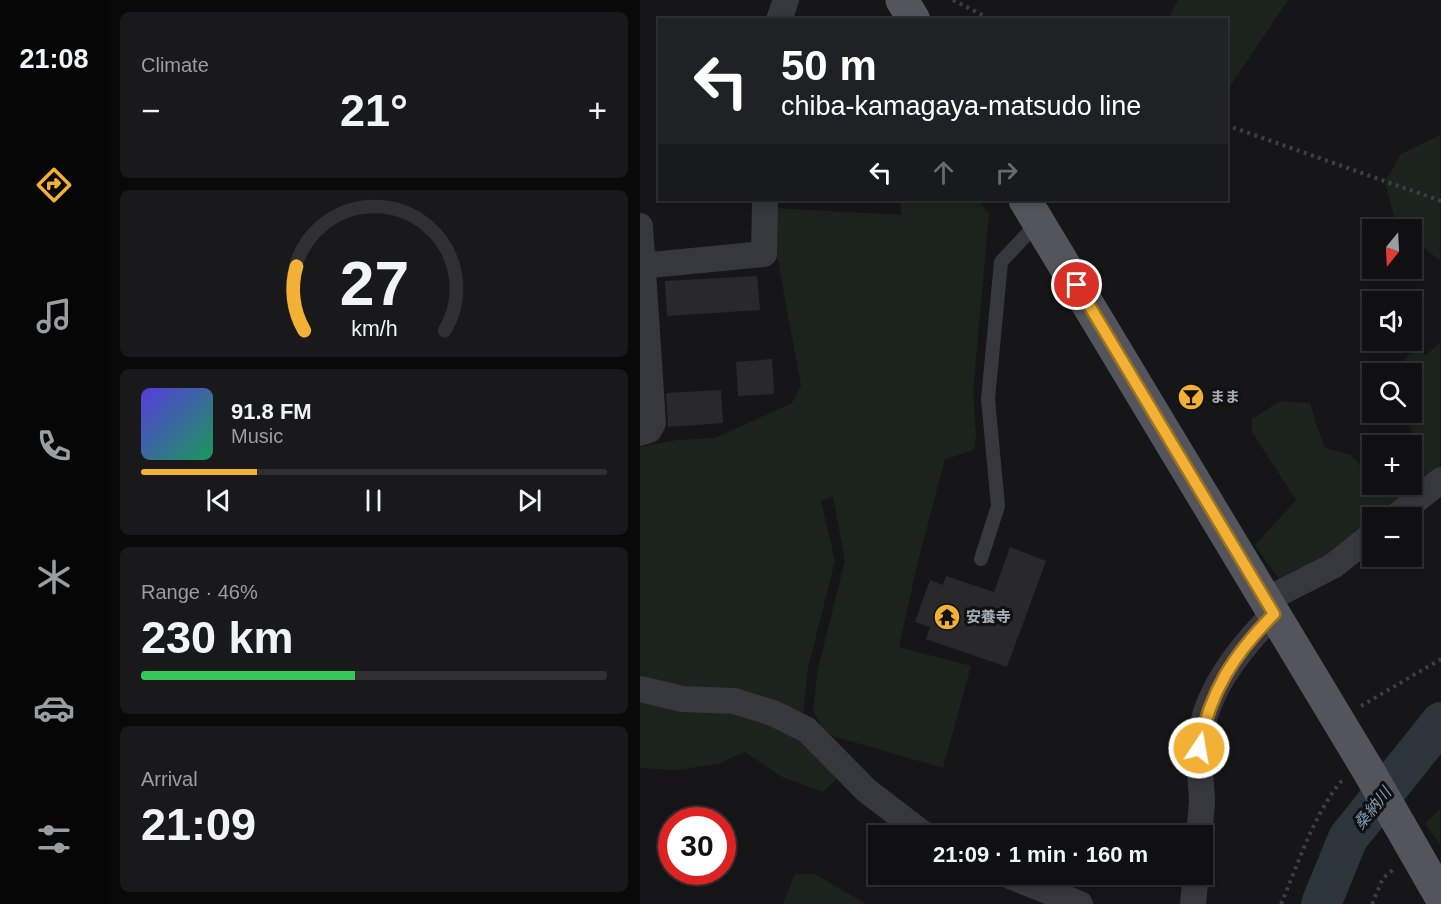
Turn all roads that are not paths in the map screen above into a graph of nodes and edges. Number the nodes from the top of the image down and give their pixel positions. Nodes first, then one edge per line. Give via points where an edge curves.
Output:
1 (786, 0) edge
2 (902, 0) edge
3 (780, 18) edge
4 (913, 18) edge
5 (765, 201) edge
6 (1033, 213) edge
7 (640, 226) edge
8 (641, 266) edge
9 (640, 433) edge
10 (1441, 480) edge
11 (1408, 507) edge
12 (1362, 543) edge
13 (981, 559) dead end
14 (1270, 607) junction
15 (640, 689) edge
16 (912, 825) edge
17 (1200, 825) edge
18 (1032, 885) edge
19 (1195, 885) edge
20 (1441, 897) edge
21 (1080, 904) edge
22 (1193, 904) edge

1 - 3 street
2 - 4 main road
5 - 8 street via 764,254
6 - 13 lane via 1030,231 1001,262 988,399 998,506
6 - 14 main road
7 - 8 street
8 - 9 street via 653,423 649,430
10 - 11 street
12 - 14 street
14 - 17 street via 1221,679 1204,722 1199,748
14 - 20 main road via 1339,722 1356,774 1403,830
15 - 16 street via 682,699 734,701 773,713 807,730 866,790
18 - 21 street
19 - 22 street

